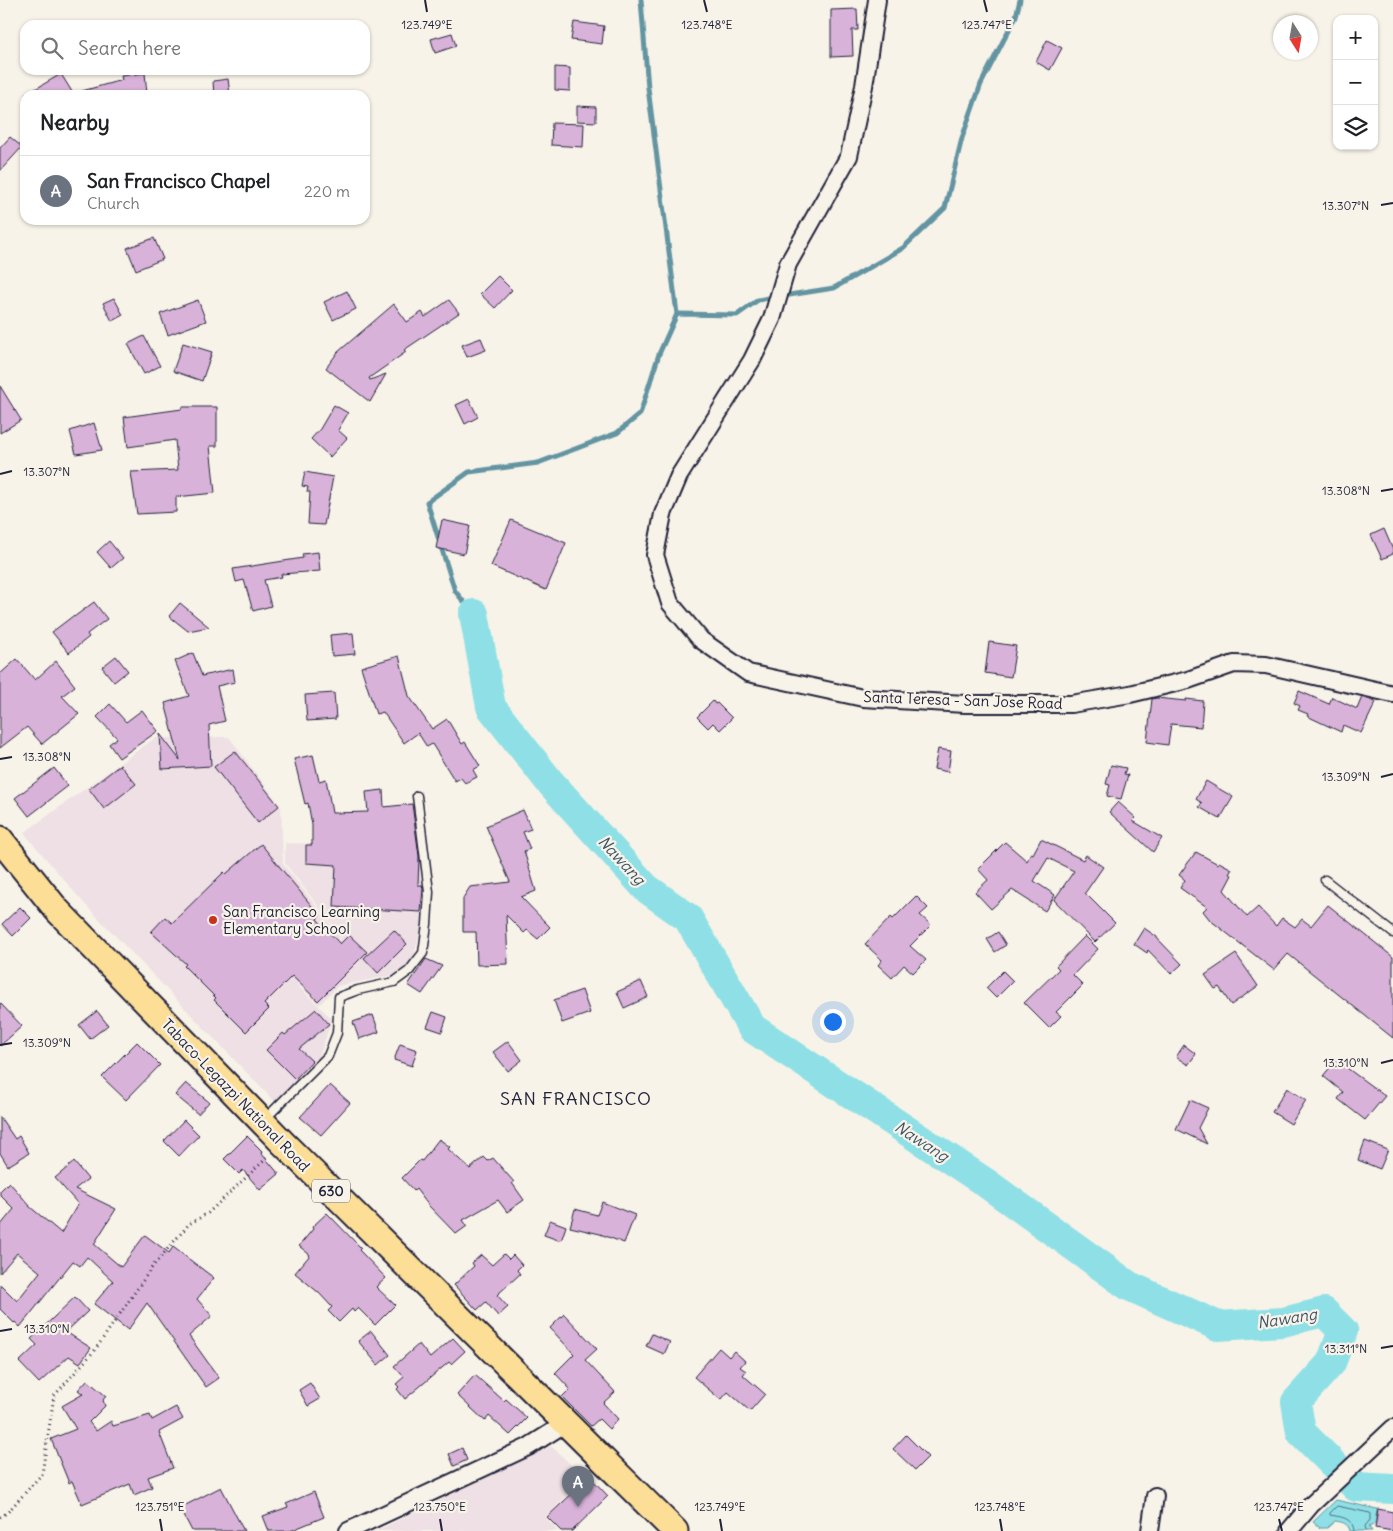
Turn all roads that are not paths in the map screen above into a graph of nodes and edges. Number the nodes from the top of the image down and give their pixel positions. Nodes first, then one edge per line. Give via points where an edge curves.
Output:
1 (877, 0) edge
2 (1393, 694) edge
3 (417, 796) dead end
4 (0, 839) edge
5 (1325, 880) dead end
6 (1393, 933) edge
7 (262, 1122) junction
8 (566, 1424) junction
9 (1393, 1428) edge
10 (1155, 1496) dead end
11 (348, 1531) edge
12 (675, 1531) edge
13 (1150, 1531) edge
14 (1289, 1531) edge

1 - 2 street, Santa Teresa - San Jose Road via 849,156 788,264 772,320 752,360 679,476 663,514 655,555 670,603 701,640 748,673 863,698 966,704 1071,704 1140,692 1234,664 1266,665
3 - 7 lane via 429,892 423,953 409,971 394,982 338,997 336,1033 328,1056
4 - 7 main road, Tabaco-Legazpi National Road / 630 via 57,910
5 - 6 lane
7 - 8 main road, Tabaco-Legazpi National Road / 630
8 - 11 street via 528,1447
8 - 12 main road, Tabaco-Legazpi National Road / 630
9 - 14 street
10 - 13 street

